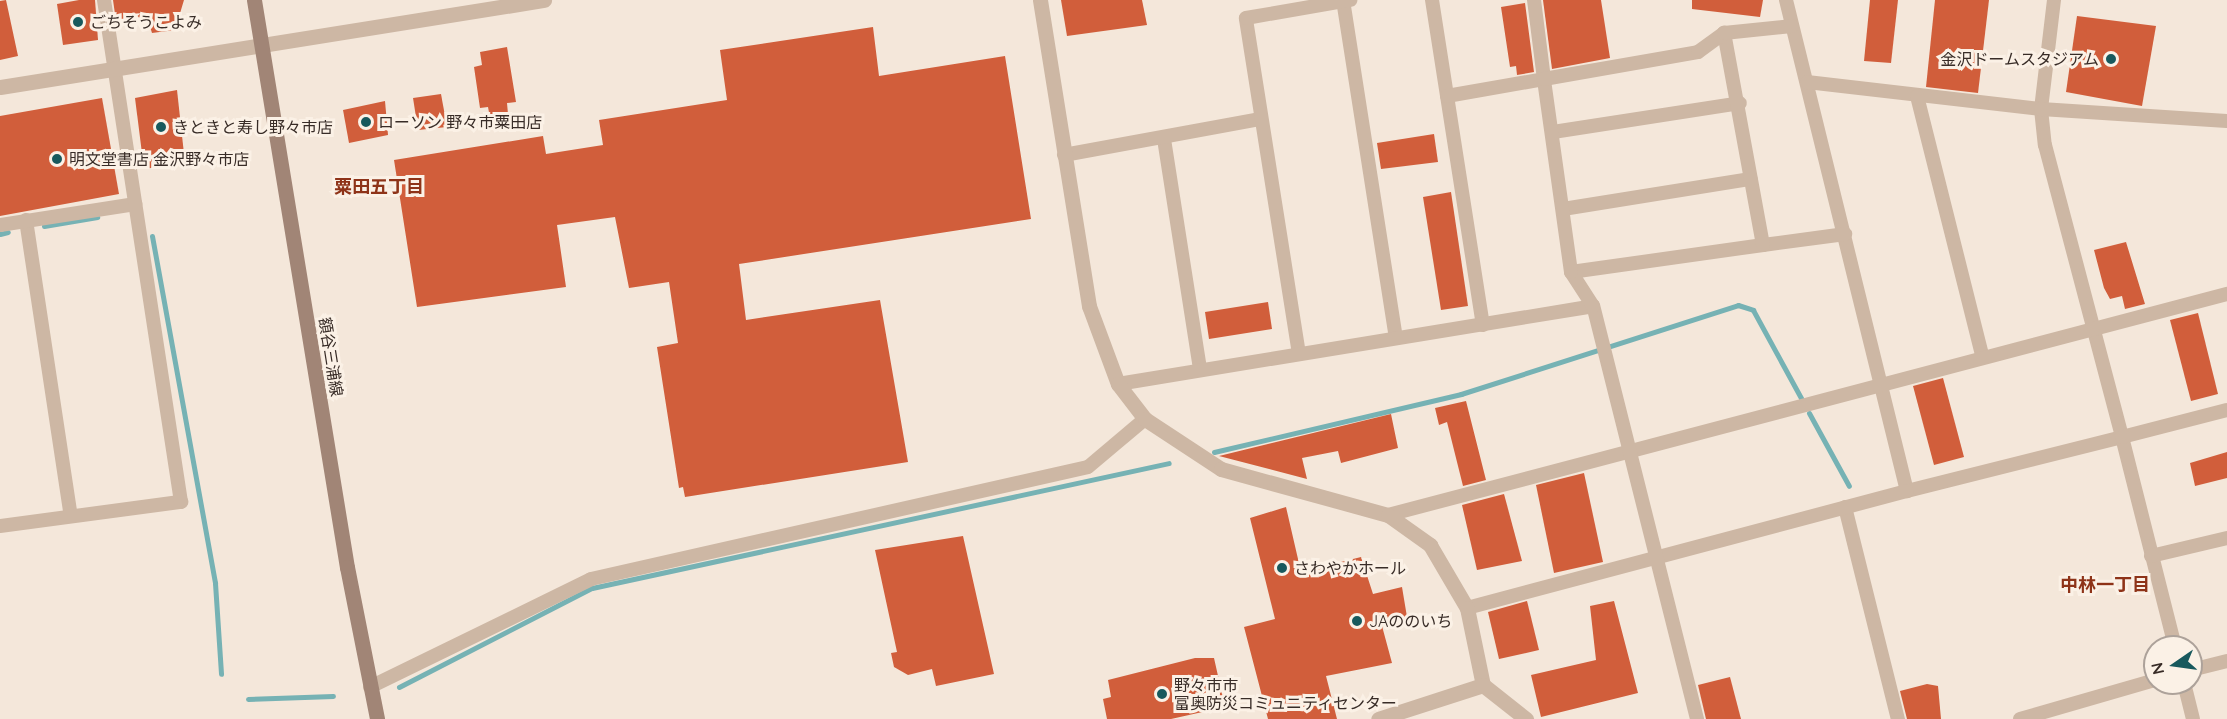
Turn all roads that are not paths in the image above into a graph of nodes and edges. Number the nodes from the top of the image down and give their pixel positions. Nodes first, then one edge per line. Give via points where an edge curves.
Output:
1 (104, 0) edge
2 (254, 0) edge
3 (544, 0) edge
4 (1040, 0) edge
5 (1345, 0) edge
6 (1432, 0) edge
7 (1534, 0) edge
8 (1786, 0) edge
9 (2054, 0) edge
10 (508, 3) edge
11 (1792, 26) junction
12 (1724, 33) junction
13 (260, 43) junction
14 (116, 68) junction
15 (1545, 79) junction
16 (1808, 82) junction
17 (0, 87) edge
18 (1447, 96) junction
19 (1917, 96) junction
20 (1740, 103) junction
21 (2041, 109) junction
22 (1261, 119) junction
23 (2227, 121) edge
24 (1552, 132) junction
25 (1164, 139) junction
26 (1064, 155) junction
27 (1751, 179) junction
28 (135, 204) junction
29 (1563, 209) junction
30 (26, 220) junction
31 (0, 225) edge
32 (1845, 234) junction
33 (1762, 245) junction
34 (1571, 272) junction
35 (2227, 294) edge
36 (1593, 306) junction
37 (1483, 325) junction
38 (2094, 328) junction
39 (1396, 338) junction
40 (1299, 354) junction
41 (1982, 355) junction
42 (1200, 368) junction
43 (1883, 383) junction
44 (1118, 384) junction
45 (2227, 410) edge
46 (1145, 419) junction
47 (2122, 437) junction
48 (1631, 453) junction
49 (1907, 491) junction
50 (1845, 507) junction
51 (1388, 515) junction
52 (71, 516) junction
53 (0, 526) edge
54 (2227, 538) edge
55 (2151, 556) junction
56 (1656, 559) junction
57 (1467, 608) junction
58 (2172, 635) edge
59 (2227, 662) edge
60 (2203, 667) edge
61 (2143, 683) edge
62 (1483, 685) junction
63 (370, 687) junction
64 (2187, 695) edge
65 (377, 719) edge
66 (1378, 719) edge
67 (1526, 719) edge
68 (1697, 719) edge
69 (1898, 719) edge
70 (2020, 719) edge
71 (2193, 719) edge

1 - 14 street
2 - 13 main road, 額谷三浦線
3 - 10 street
4 - 26 street
5 - 22 street via 1246,18
5 - 39 street
6 - 18 street
7 - 15 street
8 - 11 street
9 - 21 street
10 - 13 street
11 - 12 street
11 - 16 street
12 - 15 street via 1698,52
12 - 20 street
13 - 14 street
13 - 63 main road, 額谷三浦線
14 - 17 street
14 - 28 street
15 - 18 street
15 - 24 street
16 - 19 street
16 - 32 street
18 - 37 street
19 - 21 street
19 - 41 street
20 - 24 street
20 - 27 street
21 - 23 street
21 - 38 street via 2044,145
22 - 25 street
22 - 40 street
24 - 29 street
25 - 26 street
25 - 42 street
26 - 44 street via 1089,306
27 - 29 street
27 - 33 street
28 - 30 street
28 - 52 street via 181,502
29 - 34 street
30 - 31 street
30 - 52 street
32 - 33 street
32 - 43 street
33 - 34 street
34 - 36 street
35 - 38 street
36 - 37 street
36 - 48 street
37 - 39 street
38 - 41 street
38 - 47 street
39 - 40 street
40 - 42 street
41 - 43 street
42 - 44 street
43 - 48 street
43 - 49 street
44 - 46 street
45 - 47 street
46 - 51 street via 1186,451 1221,469
46 - 63 street via 1088,467 591,579
47 - 49 street
47 - 55 street
48 - 51 street
48 - 56 street
49 - 50 street
50 - 56 street
50 - 69 street
51 - 57 street via 1430,545
52 - 53 street
54 - 55 street
55 - 58 street
56 - 57 street
56 - 68 street
57 - 62 street
59 - 60 street
61 - 70 street
62 - 66 street
62 - 67 street
63 - 65 main road, 額谷三浦線
64 - 71 street

